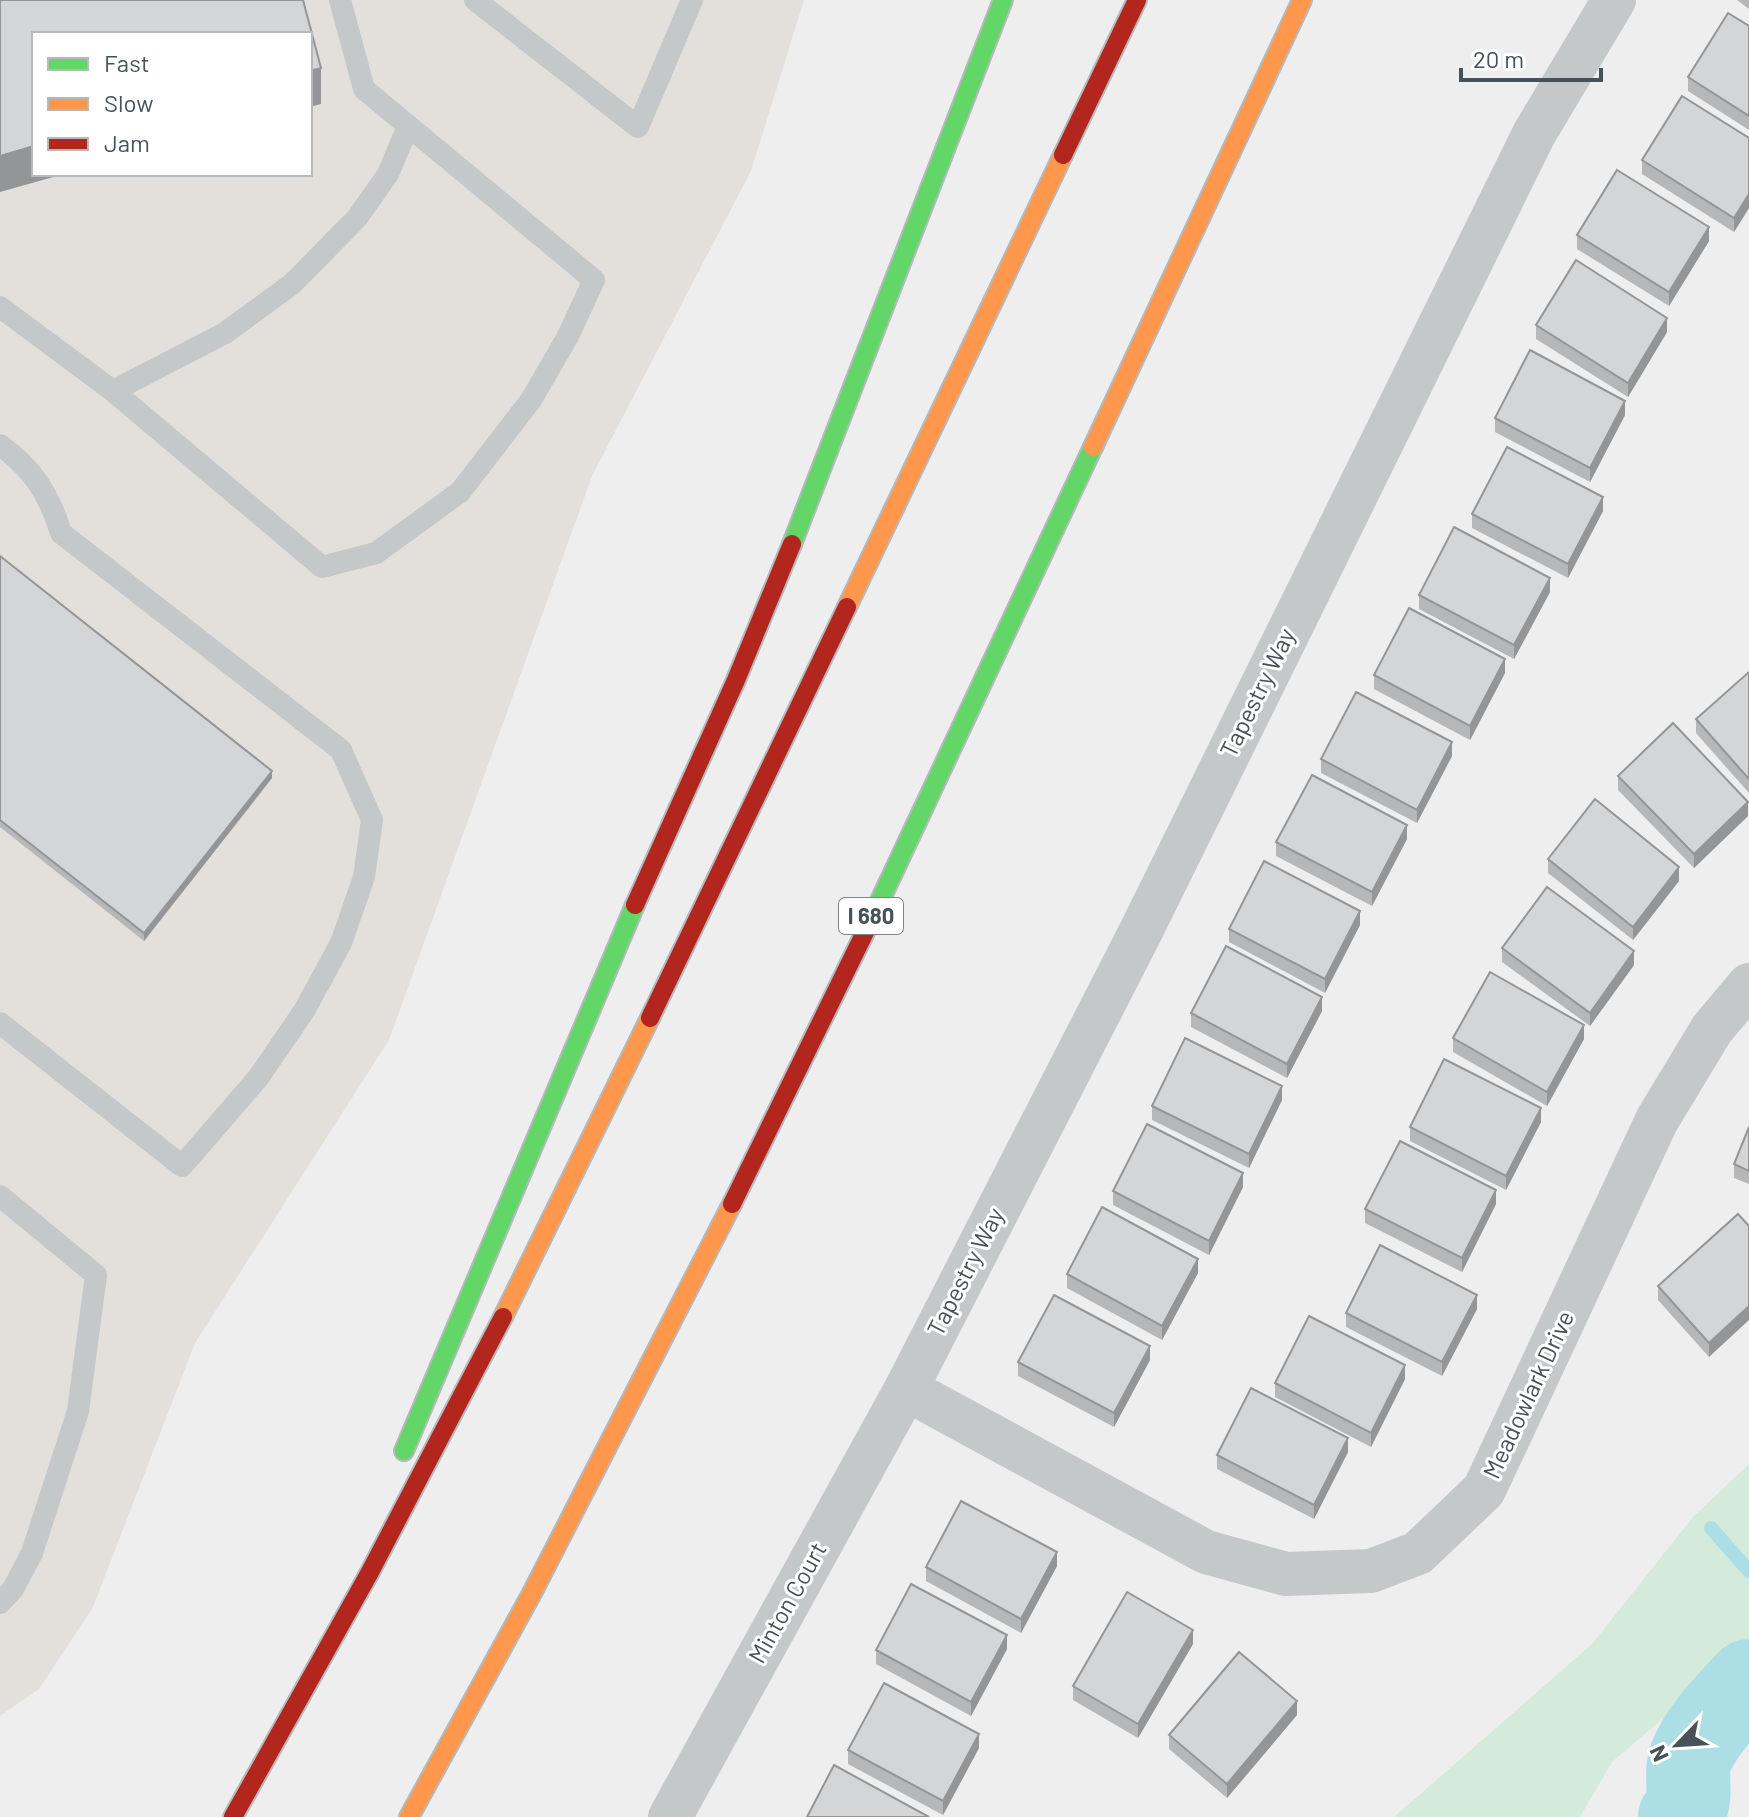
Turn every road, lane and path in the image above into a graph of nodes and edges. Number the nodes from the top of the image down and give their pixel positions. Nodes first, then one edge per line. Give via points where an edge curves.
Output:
1 (340, 0) edge
2 (475, 0) edge
3 (692, 0) edge
4 (1003, 0) edge
5 (1137, 0) edge
6 (1302, 0) edge
7 (1614, 0) edge
8 (408, 126) junction
9 (0, 307) edge
10 (113, 391) junction
11 (0, 445) edge
12 (1749, 985) edge
13 (0, 1023) edge
14 (0, 1196) edge
15 (906, 1389) junction
16 (399, 1464) dead end
17 (374, 1523) dead end
18 (0, 1603) edge
19 (293, 1714) junction
20 (233, 1817) edge
21 (409, 1817) edge
22 (670, 1817) edge

1 - 8 lane via 364,89
2 - 3 lane via 638,127
4 - 16 highway via 736,680 622,934
5 - 19 highway via 624,1071 491,1341
6 - 21 highway, I 680 via 818,1028 642,1381
7 - 15 street, Tapestry Way via 1534,134 1134,945
8 - 10 lane via 388,174 357,218 292,284 225,333
8 - 10 lane via 594,280 531,400 460,492 376,553 322,567
9 - 10 lane
11 - 13 lane via 33,471 61,533 341,750 372,820 364,877 341,943 304,1011 258,1078 182,1166
12 - 15 street, Meadowlark Drive via 1712,1029 1657,1120 1484,1490 1418,1553 1371,1571 1286,1574 1206,1552
14 - 18 lane via 96,1275 74,1424 32,1553
15 - 22 street, Minton Court
17 - 19 highway
19 - 20 highway

